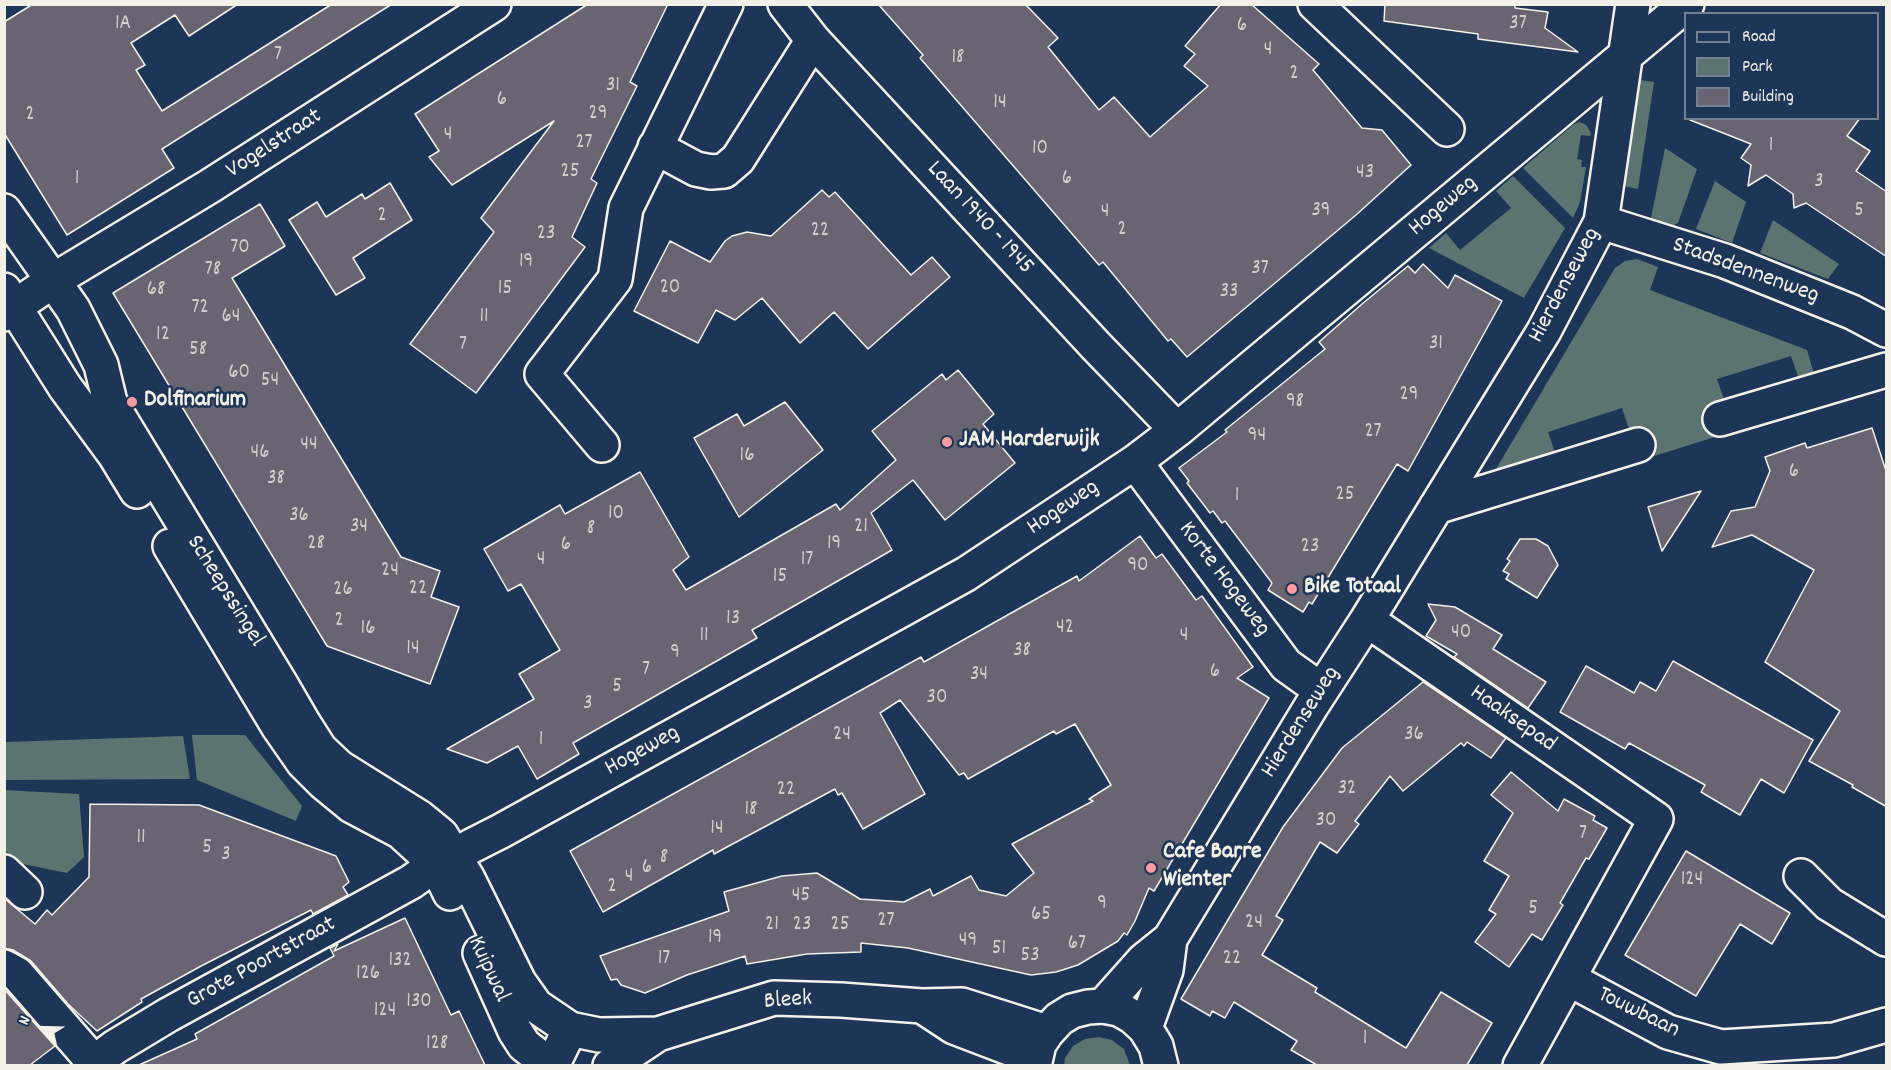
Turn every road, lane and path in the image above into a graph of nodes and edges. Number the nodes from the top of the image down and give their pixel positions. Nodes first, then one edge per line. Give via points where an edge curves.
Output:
1 (494, 4) edge
2 (726, 4) edge
3 (1315, 4) edge
4 (1633, 4) edge
5 (1687, 4) edge
6 (785, 5) edge
7 (813, 40) junction
8 (1626, 56) junction
9 (1447, 129) dead end
10 (655, 147) junction
11 (4, 211) edge
12 (1601, 222) junction
13 (54, 280) junction
14 (8, 304) edge
15 (1887, 330) edge
16 (1887, 370) edge
17 (1720, 419) dead end
18 (1177, 430) junction
19 (1638, 445) dead end
20 (602, 446) dead end
21 (1135, 462) junction
22 (1436, 507) junction
23 (1367, 620) junction
24 (1321, 690) junction
25 (1656, 819) joint
26 (445, 860) junction
27 (1801, 876) dead end
28 (1170, 939) junction
29 (1887, 939) edge
30 (4, 966) edge
31 (1569, 979) junction
32 (1103, 1006) junction
33 (1887, 1025) edge
34 (1145, 1028) junction
35 (570, 1029) junction
36 (658, 1034) junction
37 (1039, 1052) edge
38 (94, 1064) edge
39 (551, 1065) edge
40 (610, 1065) edge
41 (1161, 1065) edge
42 (1520, 1065) edge

1 - 13 street, Vogelstraat via 197,194
2 - 10 street
3 - 9 street
4 - 8 street, Hierdenseweg
5 - 8 street, Hogeweg
6 - 7 street, Laan 1940 - 1945
7 - 10 street via 738,159 724,171 696,169
7 - 18 street, Laan 1940 - 1945
8 - 12 street, Hierdenseweg
8 - 18 street, Hogeweg
10 - 20 street via 626,208 615,279 542,374
11 - 13 street, Scheepssingel
12 - 15 street, Stadsdennenweg via 1725,261
12 - 22 street, Hierdenseweg via 1544,331
13 - 14 street, Vogelstraat
13 - 26 street, Scheepssingel via 101,364 110,402 320,749 339,767 419,817 441,836
14 - 26 street, Scheepssingel via 115,455 303,762 352,806
16 - 17 street
18 - 21 street, Hogeweg
19 - 22 street
21 - 24 street, Korte Hogeweg via 1286,665
21 - 26 street, Hogeweg via 966,574
22 - 23 street, Hierdenseweg
23 - 24 street, Hierdenseweg
23 - 25 street, Haaksepad
24 - 28 street, Hierdenseweg
25 - 31 street, Touwbaan
26 - 35 street, Kuipwal via 468,879 519,982 536,1006
26 - 38 street, Grote Poortstraat via 168,1015
26 - 39 street, Kuipwal via 515,1031 524,1045
27 - 29 street via 1829,904
28 - 32 street, Hierdenseweg via 1144,960
28 - 34 street, Hierdenseweg via 1166,970
30 - 38 street via 17,974
31 - 33 street, Touwbaan via 1668,1032 1721,1047 1834,1040
31 - 42 street, Touwbaan
32 - 34 street via 1119,1009
32 - 37 street via 1072,1011 1059,1019
34 - 41 street
35 - 36 street, Bleek via 599,1035
35 - 39 street
36 - 37 street, Bleek via 774,998 962,1005
36 - 40 street, Bleek

